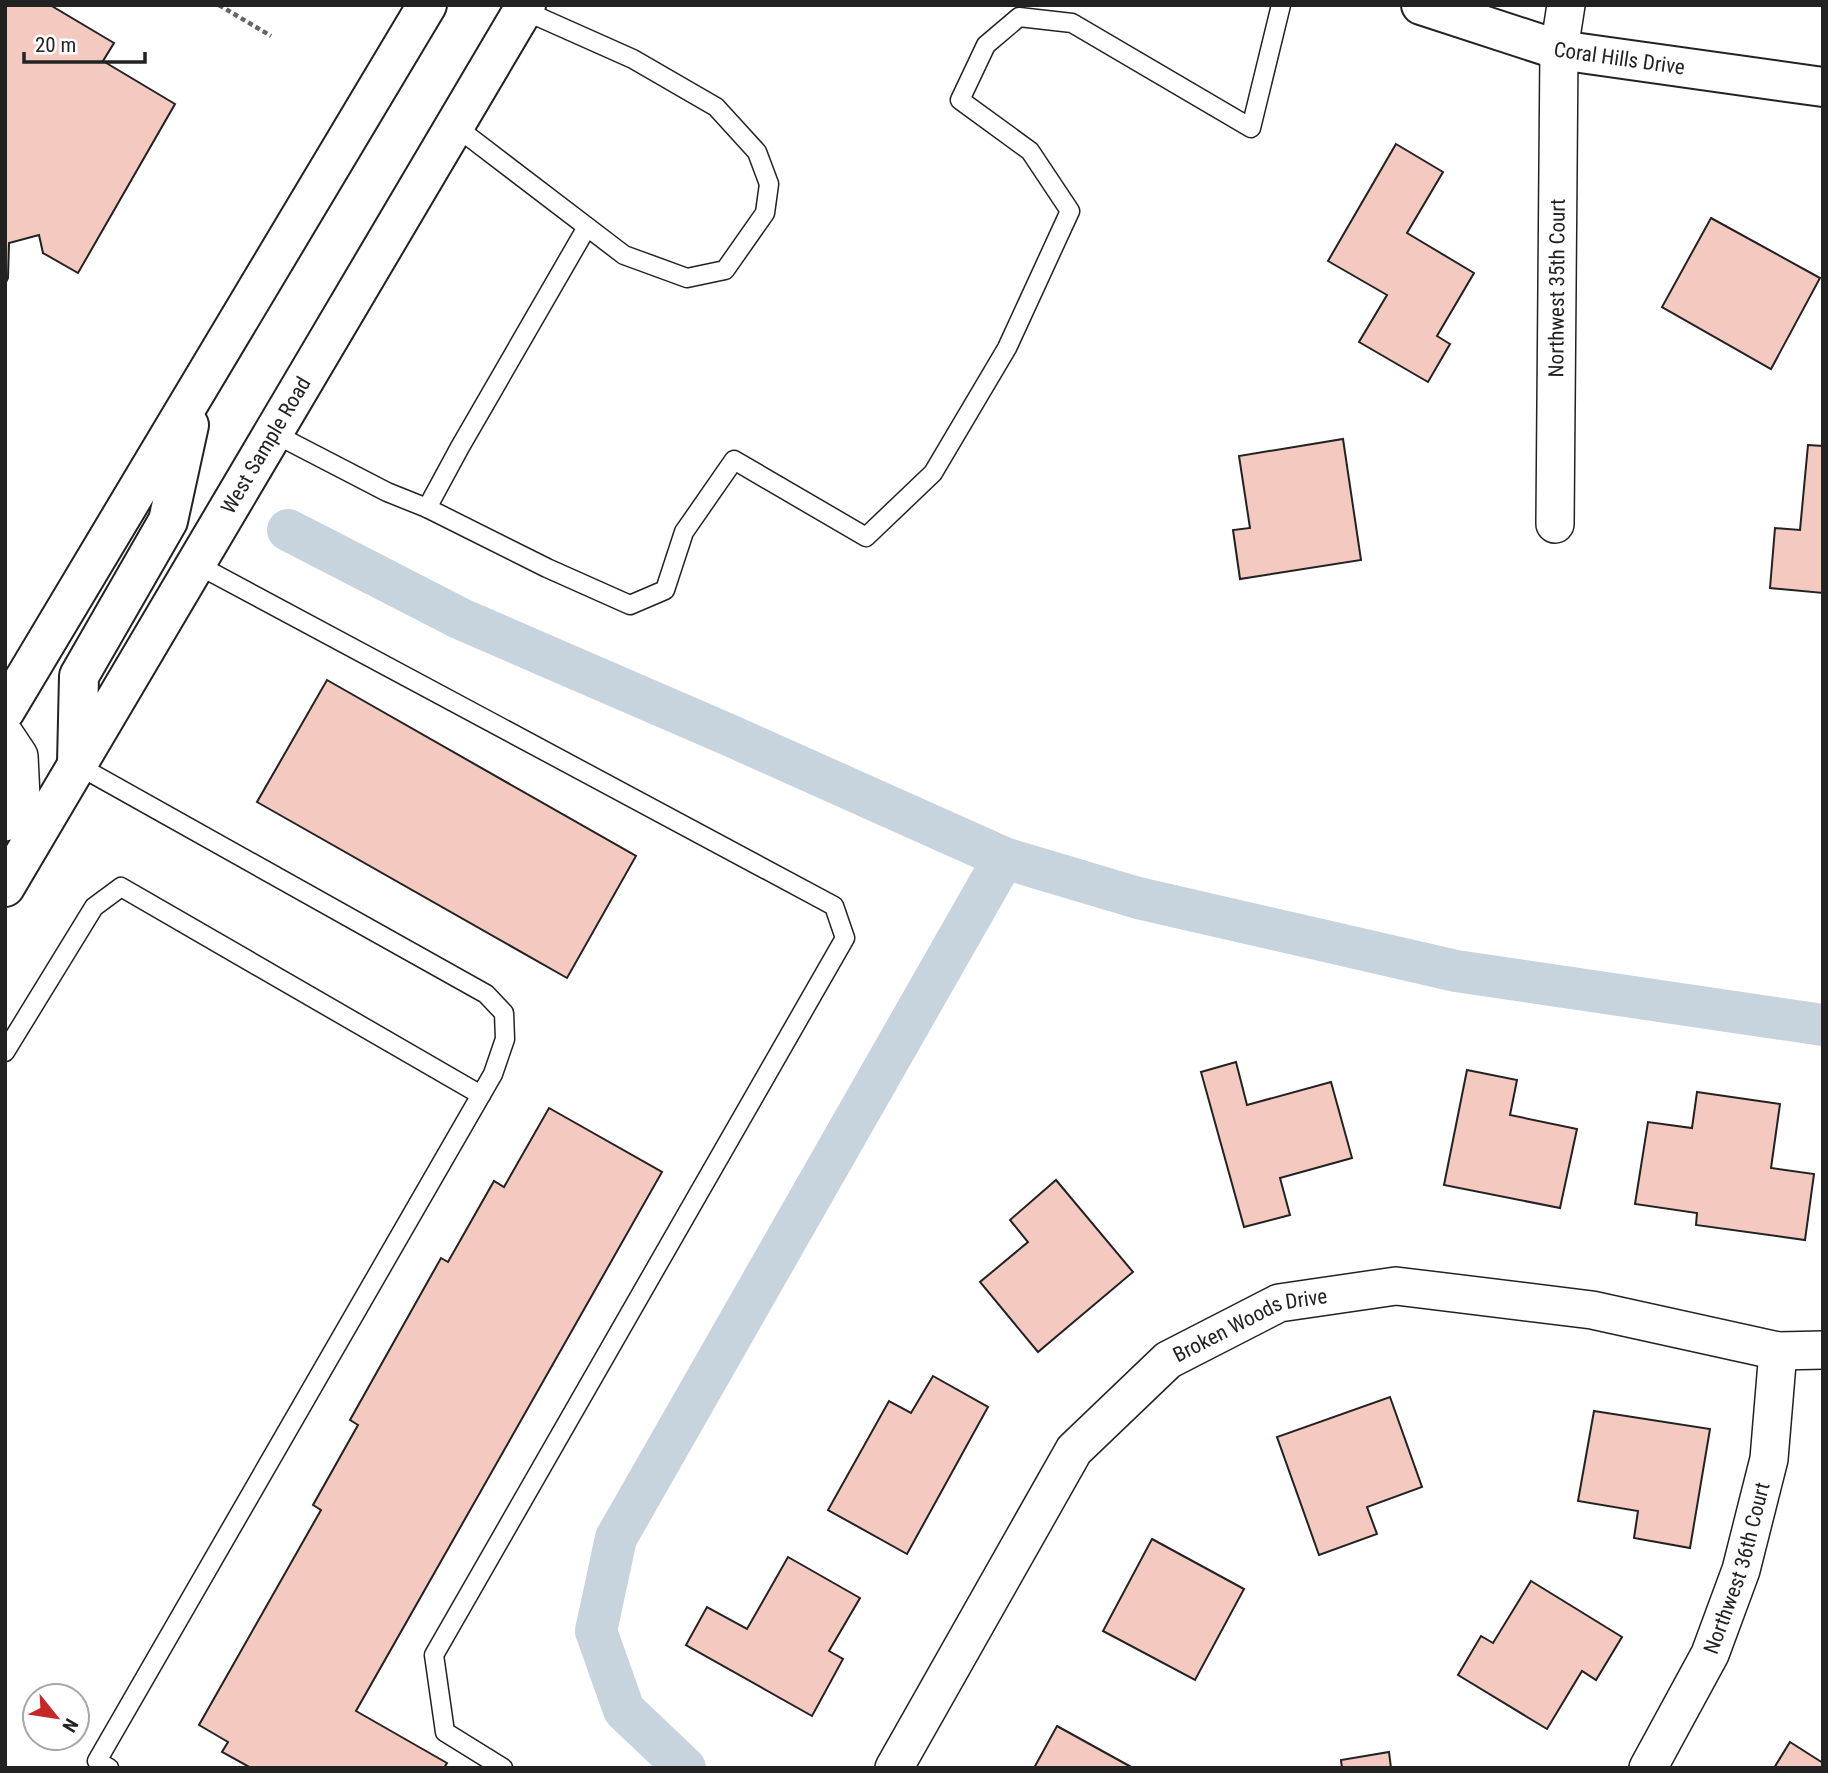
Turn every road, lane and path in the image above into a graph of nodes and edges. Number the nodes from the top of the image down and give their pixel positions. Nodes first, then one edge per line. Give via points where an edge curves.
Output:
1 (219, 5) edge
2 (427, 5) edge
3 (1281, 5) edge
4 (1421, 5) edge
5 (1566, 5) edge
6 (525, 8) edge
7 (271, 36) dead end
8 (1559, 50) junction
9 (1823, 87) edge
10 (455, 126) junction
11 (587, 227) junction
12 (196, 393) junction
13 (273, 433) junction
14 (427, 508) junction
15 (1555, 524) dead end
16 (196, 564) junction
17 (5, 711) edge
18 (5, 736) edge
19 (77, 765) junction
20 (5, 822) edge
21 (5, 887) edge
22 (5, 1052) edge
23 (481, 1095) junction
24 (1778, 1350) junction
25 (1823, 1350) edge
26 (100, 1765) edge
27 (503, 1768) edge
28 (894, 1768) edge
29 (1648, 1768) edge

1 - 7 path
2 - 12 main road
3 - 14 lane via 1251,128 1072,23 1019,17 986,45 960,100 1030,150 1070,211 1007,348 933,473 866,537 734,460 684,533 665,590 630,605
4 - 8 main road, Coral Hills Drive
5 - 8 street, Northwest 35th Court
6 - 10 main road, West Sample Road
6 - 11 lane via 633,59 716,107 757,152 769,184 765,213 725,270 687,278 624,255
8 - 9 main road, Coral Hills Drive
8 - 15 street, Northwest 35th Court
10 - 11 lane
10 - 13 main road, West Sample Road
11 - 14 lane
12 - 17 main road
12 - 19 main road via 168,521 79,676
13 - 14 lane
13 - 16 main road, West Sample Road
16 - 19 main road, West Sample Road
16 - 27 lane via 834,906 845,937 434,1655 445,1732
18 - 20 street via 19,756 21,797
19 - 21 main road, West Sample Road
19 - 23 lane via 486,994 503,1013 505,1039
22 - 23 lane via 94,907 121,887
23 - 26 lane
24 - 25 street, Broken Woods Drive
24 - 28 street, Broken Woods Drive via 1592,1310 1396,1286 1279,1303 1168,1360 1074,1450
24 - 29 street, Northwest 36th Court via 1769,1460 1741,1570 1710,1654

